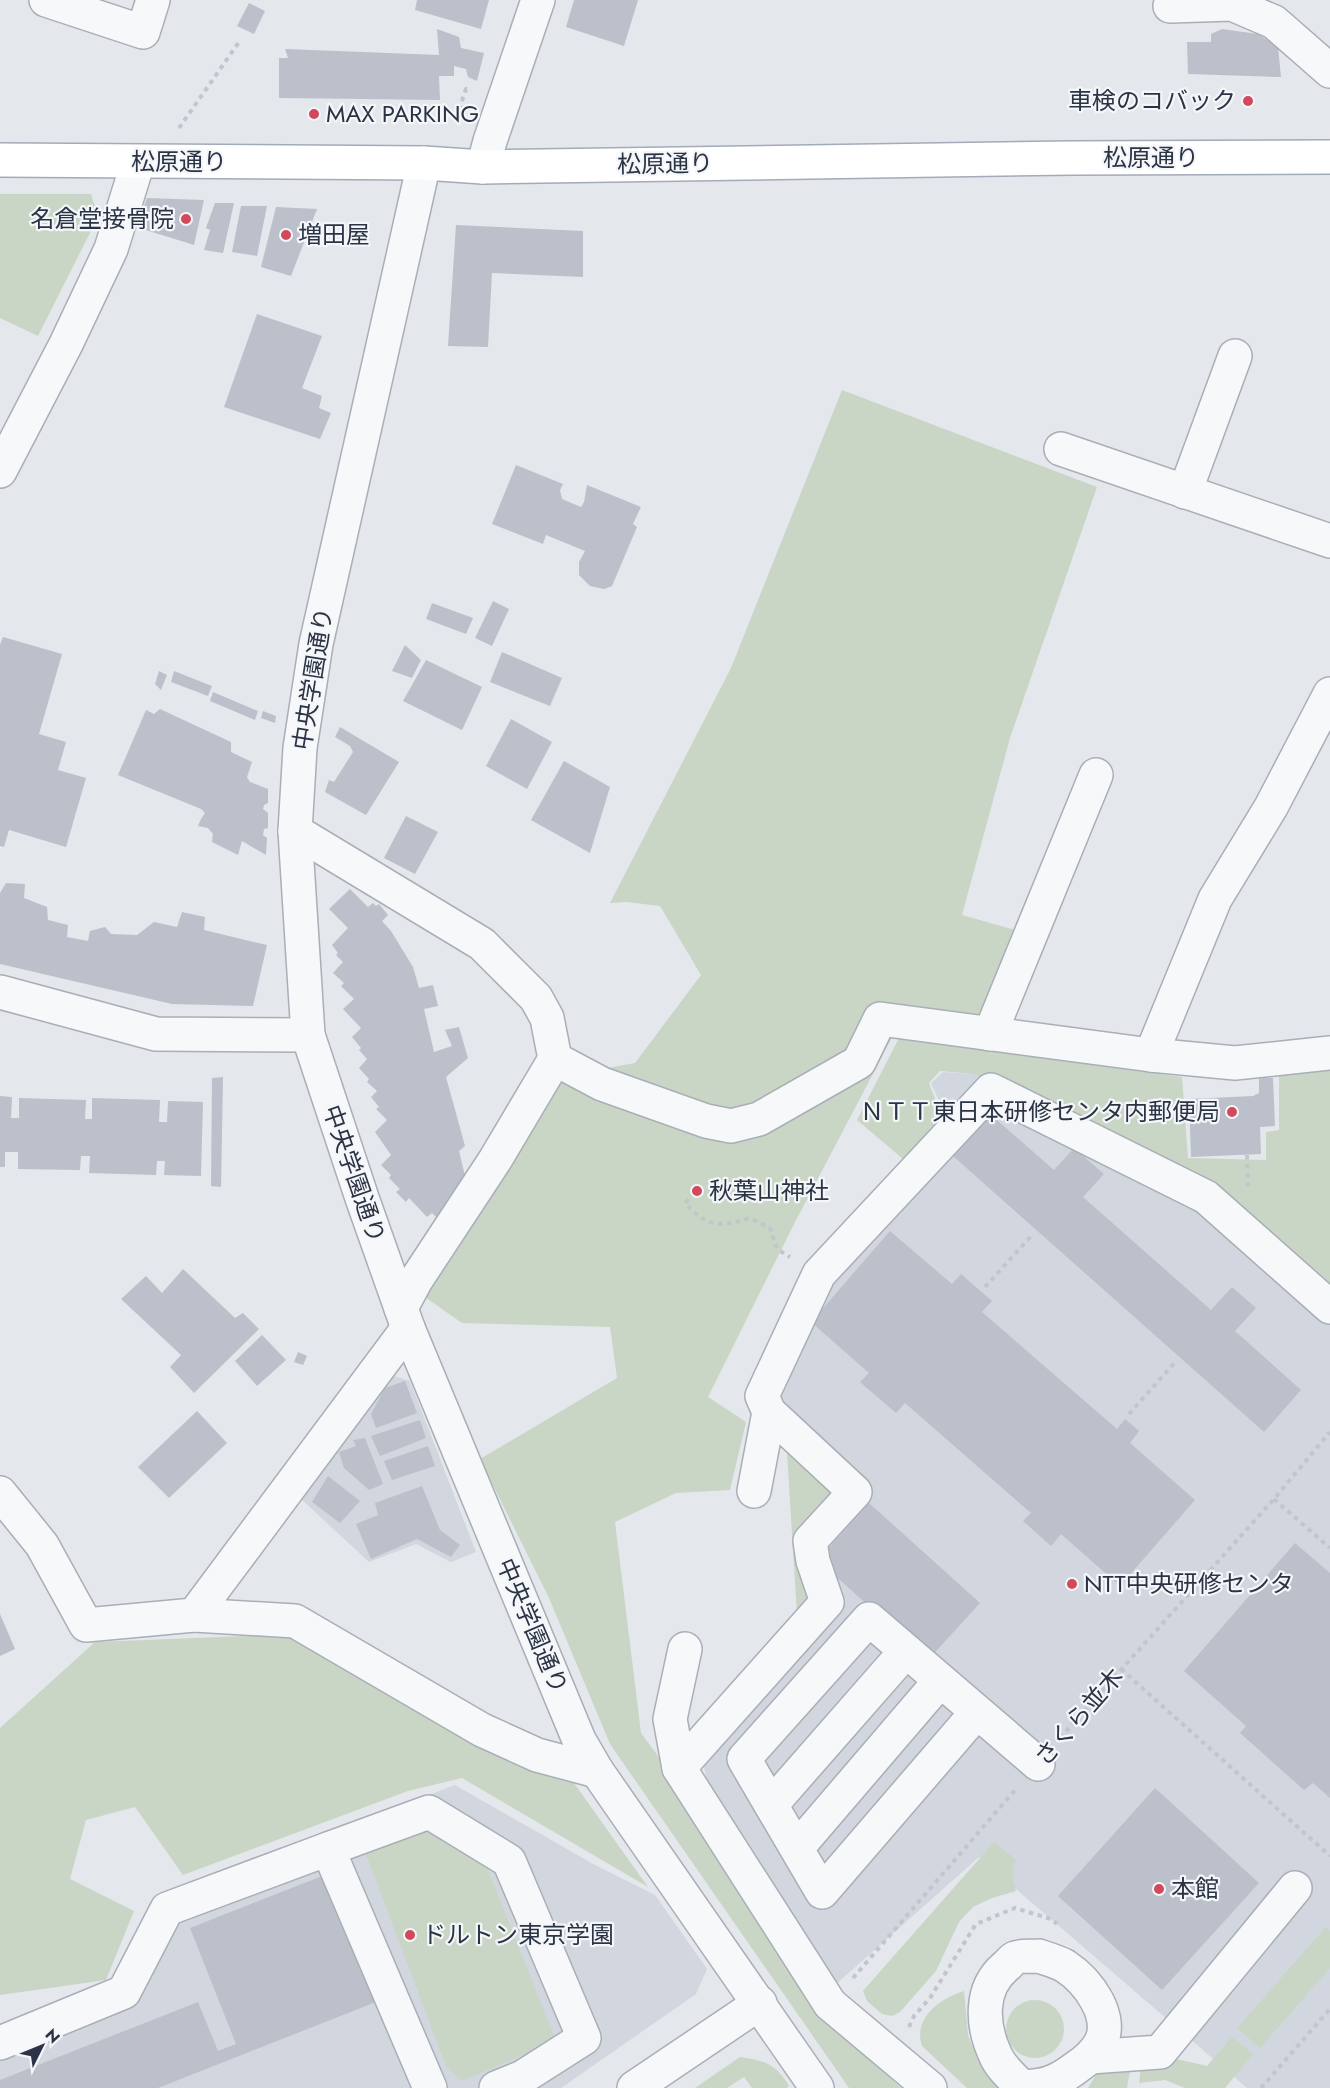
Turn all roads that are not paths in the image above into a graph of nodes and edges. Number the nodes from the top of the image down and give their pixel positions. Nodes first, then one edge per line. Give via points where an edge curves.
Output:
1 (46, 0) edge
2 (153, 0) edge
3 (538, 0) edge
4 (1170, 6) dead end
5 (1330, 71) edge
6 (1330, 157) edge
7 (0, 160) edge
8 (138, 162) junction
9 (424, 163) junction
10 (483, 167) junction
11 (1235, 356) dead end
12 (1061, 449) dead end
13 (0, 471) edge
14 (1185, 492) junction
15 (1330, 541) edge
16 (1330, 694) edge
17 (1096, 775) dead end
18 (295, 831) junction
19 (0, 992) edge
20 (990, 1034) junction
21 (308, 1035) junction
22 (1330, 1053) edge
23 (1151, 1055) junction
24 (555, 1059) junction
25 (1330, 1307) edge
26 (404, 1318) junction
27 (769, 1412) junction
28 (754, 1491) dead end
29 (0, 1493) edge
30 (834, 1592) junction
31 (194, 1615) junction
32 (869, 1619) junction
33 (685, 1649) dead end
34 (906, 1651) junction
35 (940, 1681) junction
36 (977, 1712) junction
37 (1038, 1764) road end
38 (679, 1768) junction
39 (597, 1771) junction
40 (771, 1805) junction
41 (797, 1848) junction
42 (328, 1849) junction
43 (1295, 1888) dead end
44 (760, 2003) junction
45 (0, 2043) edge
46 (1090, 2057) junction
47 (1022, 2087) edge
48 (430, 2088) edge
49 (496, 2088) edge
50 (634, 2088) edge
51 (817, 2088) edge
52 (930, 2088) edge

1 - 2 street via 143,32
3 - 10 street
4 - 5 street via 1232,3 1274,22
6 - 10 main road, 松原通り
7 - 8 main road, 松原通り
8 - 9 main road, 松原通り
8 - 13 street via 111,249
9 - 10 main road, 松原通り
9 - 18 street, 中央学園通り via 316,644 300,748
11 - 14 street
12 - 14 street
14 - 15 street
16 - 23 street via 1271,807 1215,899
17 - 20 street
18 - 21 street, 中央学園通り
18 - 24 street via 482,945 536,998 547,1018
19 - 21 street via 156,1034
20 - 23 street
20 - 24 street via 880,1019 859,1062 759,1119 731,1126 602,1084
21 - 26 street, 中央学園通り
22 - 23 street via 1235,1063
24 - 26 street via 416,1280
25 - 27 street via 1206,1197 991,1090 819,1274 762,1396
26 - 31 street
26 - 39 street, 中央学園通り via 579,1740
27 - 28 street
27 - 30 street via 855,1492 810,1541 813,1561
29 - 31 street via 42,1545 86,1625
30 - 32 street
30 - 38 street
31 - 39 street via 295,1622 482,1730 537,1755
32 - 34 street
32 - 40 street via 744,1759
33 - 38 street via 670,1719
34 - 35 street
34 - 40 street
35 - 36 street
35 - 41 street
36 - 37 street
36 - 41 street via 822,1892
38 - 52 street via 830,2004
39 - 44 street, 中央学園通り
40 - 41 street
42 - 45 street via 167,1909 124,1992
42 - 48 street
42 - 49 street via 429,1812 509,1861 584,2038 523,2077
43 - 46 street via 1160,2052
44 - 50 street
44 - 51 street, 中央学園通り
46 - 47 street via 1060,2080
46 - 47 street via 1101,2042 1104,2024 1099,2004 1083,1982 1064,1966 1039,1956 1016,1958 995,1975 988,1989 985,2017 996,2056

